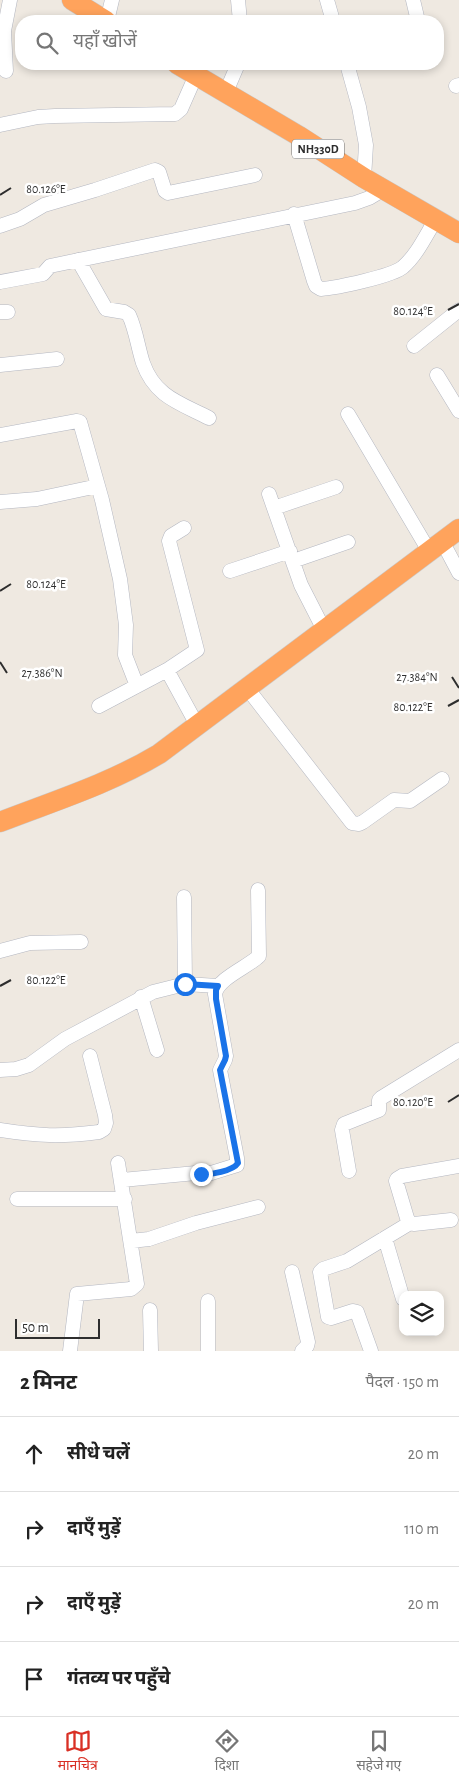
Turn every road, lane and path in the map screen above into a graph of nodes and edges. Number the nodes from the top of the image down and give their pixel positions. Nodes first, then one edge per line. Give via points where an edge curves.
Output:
1 (10, 0) edge
2 (72, 0) edge
3 (112, 0) edge
4 (238, 0) edge
5 (327, 0) edge
6 (413, 0) edge
7 (97, 15) edge
8 (108, 15) edge
9 (239, 15) edge
10 (331, 15) edge
11 (417, 15) edge
12 (187, 70) edge
13 (235, 70) edge
14 (349, 70) edge
15 (6, 71) dead end
16 (196, 75) junction
17 (226, 92) junction
18 (0, 126) edge
19 (255, 175) dead end
20 (364, 178) junction
21 (384, 189) junction
22 (294, 214) junction
23 (436, 219) junction
24 (0, 226) edge
25 (459, 234) edge
26 (78, 260) junction
27 (0, 282) edge
28 (459, 310) edge
29 (414, 346) dead end
30 (57, 359) dead end
31 (0, 366) edge
32 (437, 374) dead end
33 (459, 411) edge
34 (348, 414) dead end
35 (209, 418) dead end
36 (0, 434) edge
37 (98, 486) junction
38 (336, 487) dead end
39 (0, 502) edge
40 (184, 528) dead end
41 (459, 528) edge
42 (348, 542) dead end
43 (436, 546) junction
44 (291, 556) junction
45 (230, 571) dead end
46 (459, 573) edge
47 (324, 630) junction
48 (167, 670) junction
49 (137, 686) junction
50 (247, 688) junction
51 (99, 706) dead end
52 (197, 725) junction
53 (442, 779) dead end
54 (0, 822) edge
55 (258, 890) dead end
56 (184, 897) dead end
57 (81, 942) dead end
58 (0, 951) edge
59 (185, 984) junction
60 (218, 986) junction
61 (141, 997) junction
62 (157, 1050) dead end
63 (459, 1050) edge
64 (90, 1056) dead end
65 (0, 1070) edge
66 (0, 1130) edge
67 (118, 1162) dead end
68 (459, 1166) edge
69 (348, 1171) dead end
70 (122, 1180) junction
71 (17, 1199) dead end
72 (125, 1199) junction
73 (258, 1207) dead end
74 (451, 1220) dead end
75 (410, 1224) junction
76 (385, 1238) junction
77 (131, 1241) junction
78 (292, 1272) dead end
79 (401, 1291) edge
80 (208, 1301) dead end
81 (150, 1310) dead end
82 (70, 1351) edge
83 (151, 1351) edge
84 (208, 1351) edge
85 (302, 1351) edge
86 (371, 1351) edge

1 - 15 street via 4,31
2 - 7 highway
3 - 8 street
4 - 9 street
5 - 10 street
6 - 11 street
12 - 16 highway, NH330D
13 - 17 street
14 - 20 street via 366,145
16 - 17 highway, NH330D
16 - 18 street via 181,109 175,114 55,116
17 - 20 highway, NH330D
19 - 24 street via 168,193 155,170 44,205
20 - 21 highway, NH330D
21 - 22 street via 355,203
21 - 23 highway, NH330D
22 - 23 street via 314,281 321,289 402,269
22 - 26 street
23 - 25 highway, NH330D
26 - 27 street via 50,266 43,274
26 - 35 street via 106,309 129,315 143,364 158,391
28 - 29 street
30 - 31 street
32 - 33 street
34 - 43 street
36 - 37 street via 78,421 82,424
37 - 39 street via 37,499
37 - 49 street via 120,579 126,655
38 - 44 street via 272,501
40 - 48 street via 171,536 170,541 197,648
41 - 43 highway
42 - 44 street
43 - 46 street
43 - 47 highway
44 - 45 street
44 - 47 street via 306,598
47 - 50 highway
48 - 49 street
48 - 52 street
49 - 51 street
50 - 52 highway
50 - 53 street via 352,823 364,822 394,800 410,801
52 - 54 highway via 135,768
55 - 60 street via 259,956
56 - 59 street
57 - 58 street via 30,943
59 - 60 street
59 - 61 street
60 - 70 street via 216,999 226,1056 220,1070 237,1165 208,1174
61 - 62 street
61 - 65 street via 65,1039 30,1065
63 - 69 street via 380,1099 378,1111 344,1124 342,1130
64 - 66 street via 105,1116 104,1129 56,1136
67 - 70 street
68 - 75 street via 396,1179
70 - 72 street
71 - 72 street
72 - 77 street
73 - 77 street via 149,1239
74 - 75 street
75 - 76 street
76 - 79 street
76 - 86 street via 347,1261 319,1273 328,1317 356,1312
77 - 82 street via 136,1286 128,1290 77,1294
78 - 85 street via 308,1342
80 - 84 street
81 - 83 street

